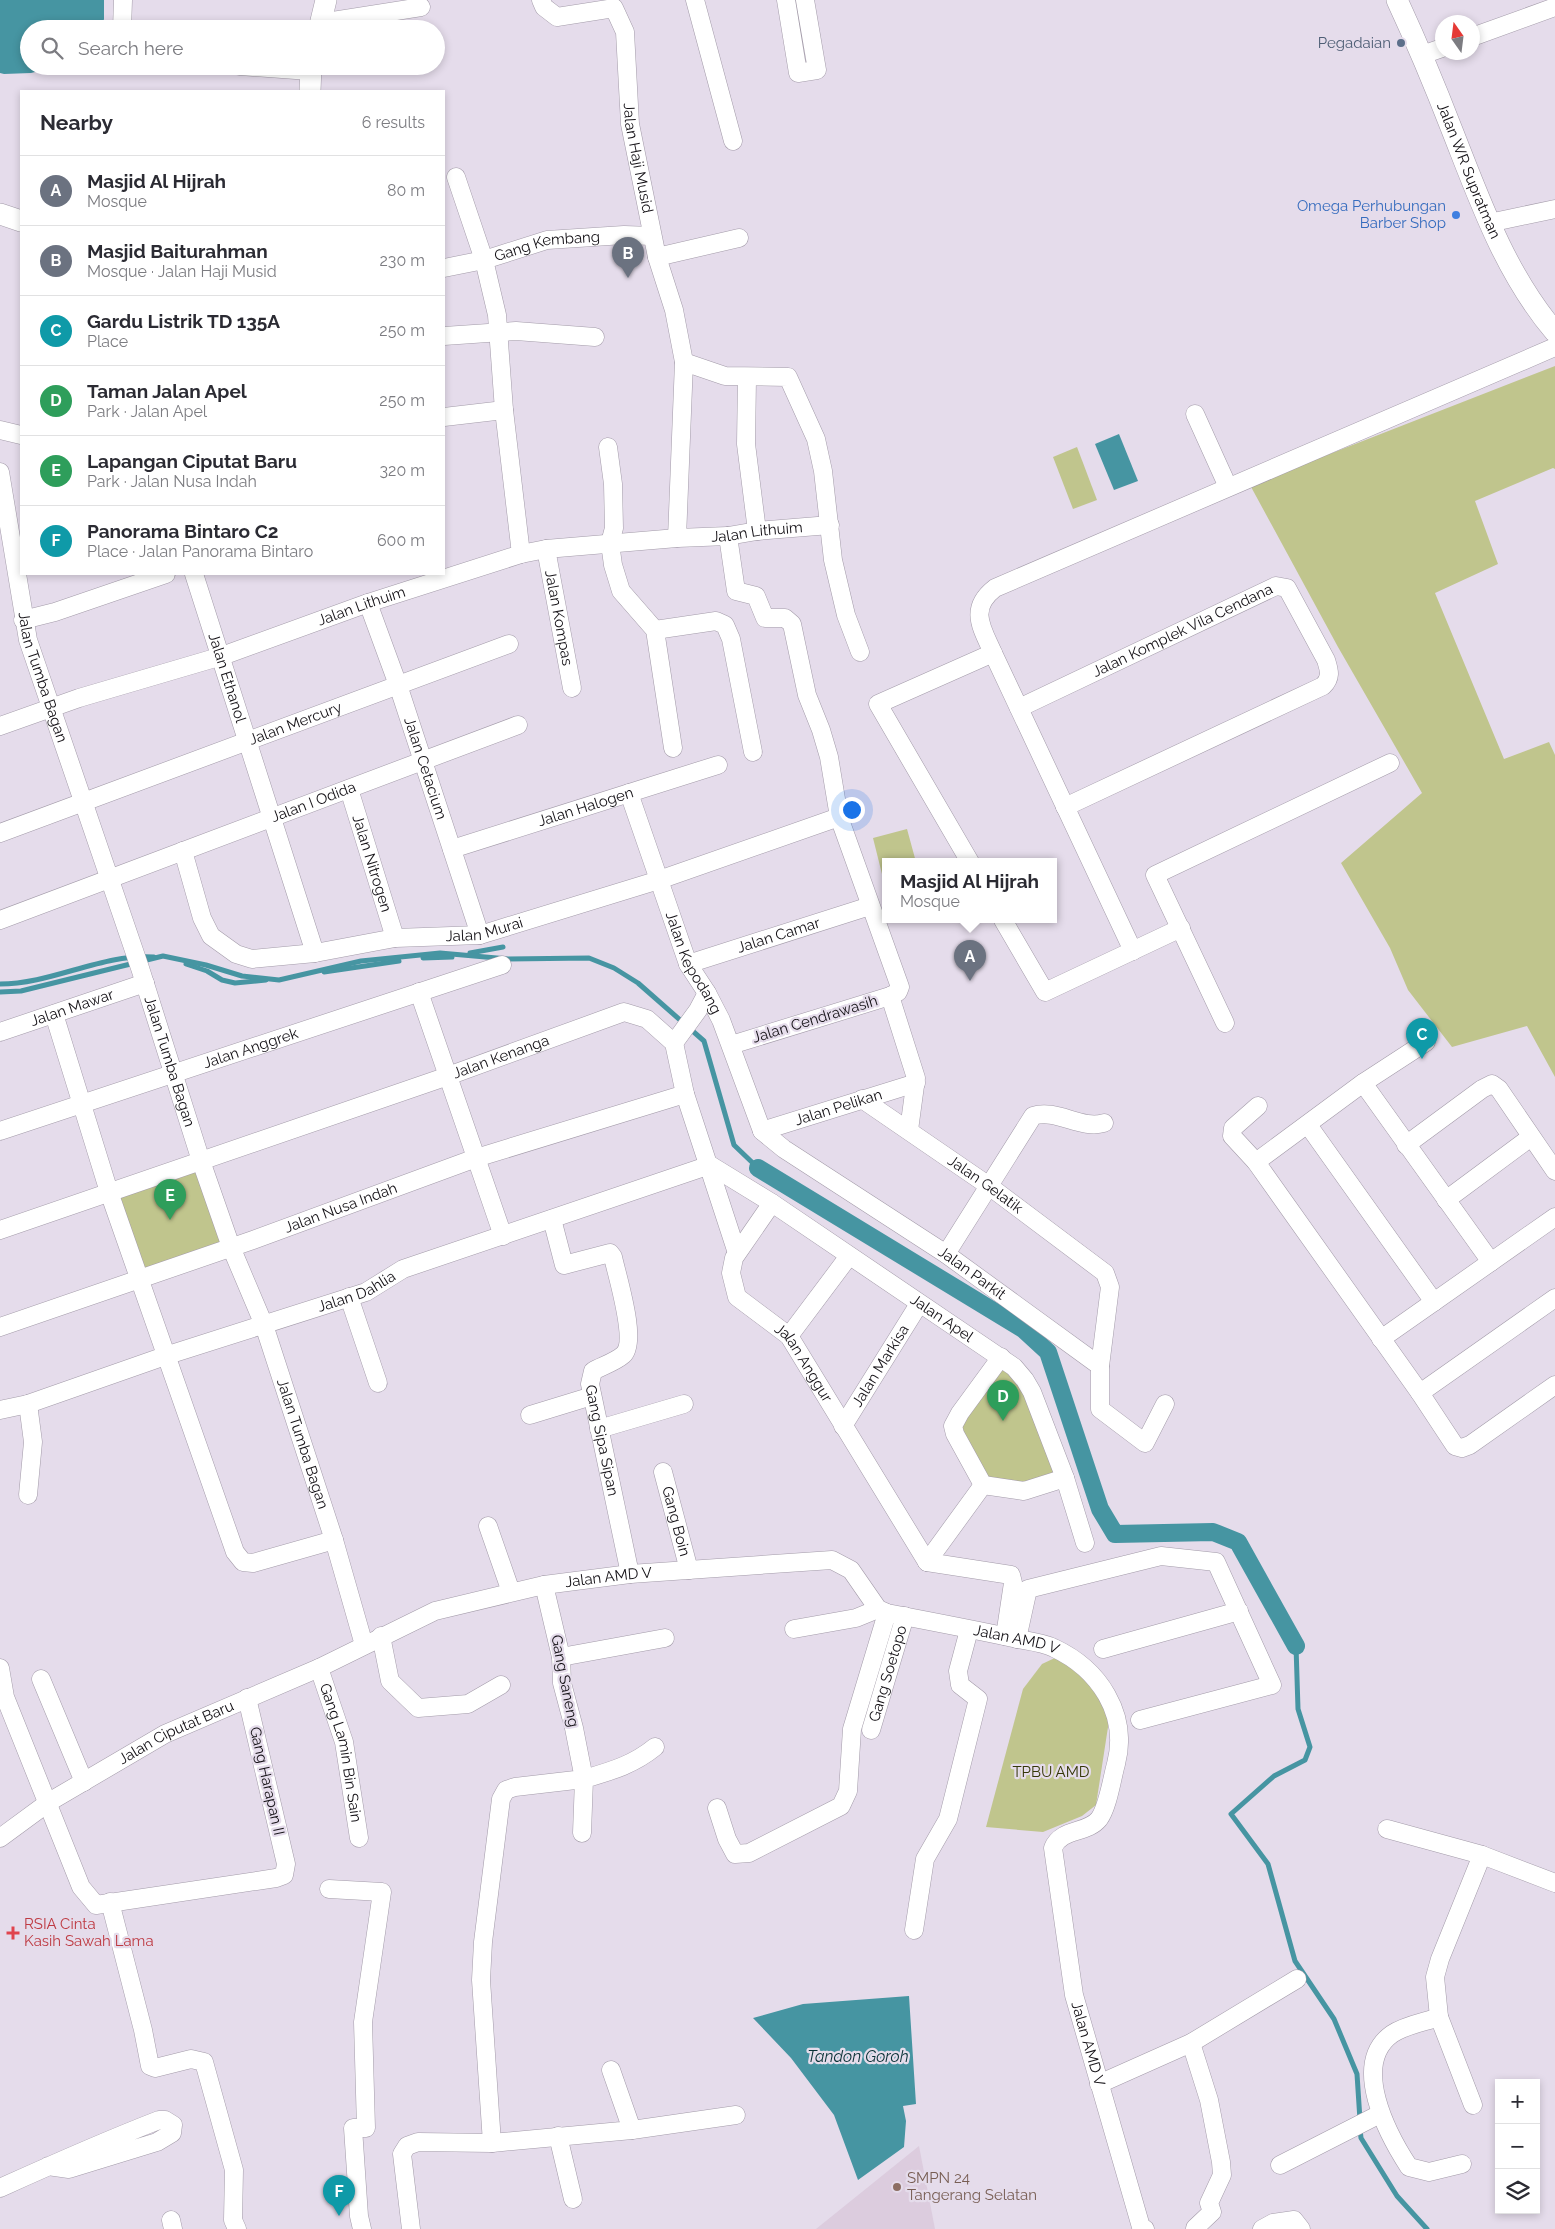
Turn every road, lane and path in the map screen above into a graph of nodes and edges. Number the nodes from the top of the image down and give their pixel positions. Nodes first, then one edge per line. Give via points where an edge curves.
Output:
1 (123, 0) edge
2 (326, 0) edge
3 (542, 0) edge
4 (695, 0) edge
5 (786, 0) edge
6 (805, 0) edge
7 (1397, 0) edge
8 (421, 7) dead end
9 (1555, 7) edge
10 (122, 20) edge
11 (321, 20) edge
12 (352, 20) edge
13 (1480, 34) edge
14 (1435, 50) edge
15 (1422, 55) junction
16 (734, 141) dead end
17 (456, 177) dead end
18 (1555, 209) edge
19 (0, 214) edge
20 (20, 221) edge
21 (1488, 223) junction
22 (652, 236) junction
23 (739, 238) dead end
24 (656, 258) junction
25 (484, 260) junction
26 (445, 268) edge
27 (500, 332) junction
28 (1555, 332) edge
29 (445, 336) edge
30 (595, 337) dead end
31 (1555, 347) edge
32 (684, 362) junction
33 (747, 378) junction
34 (504, 410) junction
35 (1195, 414) dead end
36 (445, 417) edge
37 (0, 430) edge
38 (20, 435) edge
39 (608, 447) dead end
40 (0, 472) edge
41 (1228, 487) junction
42 (830, 525) junction
43 (757, 531) junction
44 (728, 536) junction
45 (677, 538) junction
46 (610, 543) junction
47 (546, 549) junction
48 (521, 554) junction
49 (163, 575) edge
50 (194, 575) edge
51 (368, 603) junction
52 (24, 620) junction
53 (656, 630) junction
54 (509, 644) dead end
55 (860, 652) dead end
56 (993, 653) junction
57 (222, 656) junction
58 (398, 685) junction
59 (572, 688) dead end
60 (1019, 708) junction
61 (50, 709) junction
62 (518, 725) dead end
63 (0, 726) edge
64 (249, 740) junction
65 (673, 748) dead end
66 (753, 752) dead end
67 (423, 760) junction
68 (1390, 763) dead end
69 (718, 765) dead end
70 (349, 789) junction
71 (629, 793) junction
72 (82, 802) junction
73 (1065, 807) junction
74 (273, 817) junction
75 (839, 817) junction
76 (0, 833) edge
77 (452, 849) junction
78 (184, 851) junction
79 (968, 858) edge
80 (109, 879) junction
81 (659, 880) junction
82 (870, 906) junction
83 (0, 920) edge
84 (1005, 923) edge
85 (1181, 928) junction
86 (480, 935) junction
87 (395, 938) junction
88 (1133, 951) junction
89 (316, 953) junction
90 (688, 964) junction
91 (502, 965) dead end
92 (143, 976) junction
93 (419, 992) junction
94 (707, 992) junction
95 (895, 994) junction
96 (54, 1014) junction
97 (1225, 1023) dead end
98 (0, 1032) edge
99 (678, 1037) junction
100 (1426, 1042) dead end
101 (730, 1045) junction
102 (172, 1074) junction
103 (448, 1076) junction
104 (916, 1083) junction
105 (1363, 1083) junction
106 (684, 1094) junction
107 (862, 1098) junction
108 (81, 1104) junction
109 (1258, 1106) dead end
110 (1104, 1124) dead end
111 (1308, 1125) junction
112 (908, 1130) junction
113 (0, 1131) edge
114 (762, 1131) junction
115 (1531, 1137) junction
116 (1406, 1145) junction
117 (476, 1158) junction
118 (201, 1161) junction
119 (1256, 1162) junction
120 (710, 1165) junction
121 (1555, 1171) edge
122 (989, 1186) junction
123 (109, 1192) junction
124 (1446, 1200) junction
125 (772, 1203) junction
126 (1555, 1217) edge
127 (552, 1219) junction
128 (0, 1230) edge
129 (503, 1236) junction
130 (231, 1247) junction
131 (737, 1253) junction
132 (946, 1254) junction
133 (849, 1256) junction
134 (1490, 1262) junction
135 (140, 1278) junction
136 (349, 1298) junction
137 (1555, 1298) edge
138 (1434, 1302) junction
139 (919, 1304) junction
140 (264, 1326) junction
141 (0, 1327) edge
142 (789, 1336) junction
143 (1381, 1339) junction
144 (165, 1356) junction
145 (1001, 1357) junction
146 (1100, 1366) junction
147 (378, 1383) dead end
148 (1555, 1385) edge
149 (1420, 1393) junction
150 (592, 1396) junction
151 (28, 1404) junction
152 (684, 1404) dead end
153 (1165, 1404) dead end
154 (0, 1410) edge
155 (530, 1415) dead end
156 (843, 1426) junction
157 (599, 1429) junction
158 (664, 1472) dead end
159 (1065, 1478) junction
160 (983, 1484) junction
161 (28, 1495) dead end
162 (488, 1526) dead end
163 (334, 1540) junction
164 (1085, 1542) dead end
165 (926, 1562) junction
166 (689, 1570) junction
167 (630, 1574) junction
168 (544, 1585) junction
169 (511, 1592) junction
170 (882, 1611) junction
171 (1238, 1611) junction
172 (905, 1616) junction
173 (794, 1629) dead end
174 (969, 1630) junction
175 (381, 1636) junction
176 (665, 1638) dead end
177 (1011, 1638) junction
178 (364, 1645) junction
179 (1103, 1649) dead end
180 (560, 1657) junction
181 (0, 1668) edge
182 (319, 1668) junction
183 (40, 1679) dead end
184 (500, 1685) dead end
185 (247, 1698) junction
186 (5, 1714) edge
187 (1140, 1720) dead end
188 (871, 1730) dead end
189 (655, 1747) dead end
190 (584, 1779) junction
191 (84, 1782) junction
192 (49, 1802) junction
193 (717, 1808) dead end
194 (1386, 1829) dead end
195 (582, 1833) dead end
196 (0, 1838) edge
197 (359, 1838) dead end
198 (1482, 1855) junction
199 (1555, 1883) edge
200 (329, 1889) dead end
201 (110, 1902) junction
202 (914, 1930) dead end
203 (1297, 1979) dead end
204 (1440, 2017) junction
205 (1191, 2043) junction
206 (611, 2070) dead end
207 (1099, 2084) junction
208 (1473, 2105) dead end
209 (736, 2115) dead end
210 (1374, 2118) junction
211 (632, 2130) junction
212 (558, 2136) junction
213 (492, 2143) junction
214 (1462, 2164) dead end
215 (1280, 2165) dead end
216 (48, 2166) junction
217 (0, 2188) edge
218 (573, 2199) dead end
219 (237, 2229) edge
220 (362, 2229) edge
221 (411, 2229) edge
222 (1145, 2229) edge
223 (1190, 2229) edge
224 (1262, 2229) edge
225 (1301, 2229) edge

1 - 10 street
2 - 11 main road
3 - 22 street, Jalan Haji Musid via 544,7 556,18 614,8 626,32 630,124
4 - 16 street
5 - 6 street via 798,73 817,70
7 - 15 main road, Jalan WR Supratman
8 - 12 street
9 - 13 street
14 - 15 street
15 - 21 main road, Jalan WR Supratman
17 - 25 street
18 - 21 street
19 - 20 main road
21 - 28 main road, Jalan WR Supratman via 1516,276
22 - 24 street, Jalan Haji Musid
22 - 25 street, Gang Kembang via 547,240
23 - 24 street
24 - 32 street, Jalan Haji Musid via 674,310
25 - 26 street, Gang Kembang
25 - 27 street
27 - 29 street
27 - 30 street
27 - 34 street
31 - 41 street
32 - 33 street via 711,373
32 - 45 street, Jalan Haji Musid
33 - 42 street via 788,377 816,439
33 - 43 street via 746,444
34 - 36 street
34 - 48 street
35 - 41 street
37 - 38 street
39 - 46 street via 614,528
40 - 52 street, Jalan Tumba Bagan
41 - 56 street via 995,588 981,603 979,612
42 - 43 street, Jalan Lithuim
42 - 55 street via 839,586
43 - 44 street, Jalan Lithuim
44 - 45 street, Jalan Lithuim
44 - 75 street via 736,591 756,596 765,618 785,618 792,624 807,695 829,757
45 - 46 street, Jalan Lithuim
46 - 47 street, Jalan Lithuim
46 - 53 street via 621,591
47 - 48 street, Jalan Lithuim
47 - 59 street, Jalan Kompas
48 - 51 street, Jalan Lithuim
49 - 52 street
50 - 57 street, Jalan Ethanol
51 - 57 street, Jalan Lithuim
51 - 58 street, Jalan Cetacium
52 - 61 street, Jalan Tumba Bagan
53 - 65 street
53 - 66 street via 716,620 725,625 731,639
54 - 58 street, Jalan Mercury
56 - 60 street
56 - 79 street via 878,704
57 - 61 street, Jalan Lithuim
57 - 64 street, Jalan Ethanol
58 - 64 street, Jalan Mercury
58 - 67 street, Jalan Cetacium
60 - 73 street
60 - 73 street, Jalan Komplek Vila Cendana via 1276,586 1288,588 1326,660 1330,672 1323,686
61 - 63 street, Jalan Lithuim
61 - 72 street, Jalan Tumba Bagan
62 - 67 street, Jalan I Odida
64 - 72 street, Jalan Mercury
64 - 74 street, Jalan Ethanol
67 - 70 street, Jalan I Odida
67 - 77 street, Jalan Cetacium
68 - 85 street via 1156,875
69 - 71 street, Jalan Halogen
70 - 74 street, Jalan I Odida
70 - 87 street, Jalan Nitrogen
71 - 77 street, Jalan Halogen
71 - 81 street, Jalan Kepodang
72 - 76 street, Jalan Mercury
72 - 80 street, Jalan Tumba Bagan
73 - 88 street
74 - 78 street, Jalan I Odida
74 - 89 street, Jalan Ethanol
75 - 81 street, Jalan Murai
75 - 82 street
77 - 86 street, Jalan Cetacium
78 - 80 street, Jalan I Odida
78 - 89 street, Jalan Murai via 202,918 211,936 236,954 252,959
80 - 83 street, Jalan I Odida
80 - 92 street, Jalan Tumba Bagan
81 - 86 street, Jalan Murai
81 - 90 street, Jalan Kepodang
82 - 90 street, Jalan Camar
82 - 95 street via 900,985
84 - 88 street via 1044,992
85 - 88 street
85 - 97 street
86 - 87 street, Jalan Murai
87 - 89 street, Jalan Murai
90 - 94 street, Jalan Kepodang
91 - 93 street, Jalan Anggrek
92 - 96 street, Jalan Mawar
92 - 102 street, Jalan Tumba Bagan
93 - 102 street, Jalan Anggrek
93 - 103 street
94 - 99 street
94 - 101 street, Jalan Kepodang
95 - 101 street, Jalan Cendrawasih
95 - 104 street
96 - 98 street, Jalan Mawar
96 - 108 street
99 - 103 street, Jalan Kenanga via 647,1019 624,1012
99 - 106 street
100 - 105 street
101 - 114 street, Jalan Kepodang
102 - 108 street, Jalan Anggrek
102 - 118 street, Jalan Tumba Bagan
103 - 117 street
103 - 118 street, Jalan Kenanga
104 - 107 street, Jalan Pelikan
104 - 112 street
105 - 111 street
105 - 116 street
106 - 117 street, Jalan Nusa Indah
106 - 120 street
107 - 112 street, Jalan Gelatik
107 - 114 street, Jalan Pelikan
108 - 113 street, Jalan Anggrek
108 - 123 street
109 - 119 street via 1231,1133
110 - 122 street via 1042,1113 1033,1116
111 - 119 street
111 - 138 street
112 - 122 street, Jalan Gelatik
114 - 132 street, Jalan Parkit via 784,1149
115 - 116 street via 1499,1089 1492,1084 1482,1088
115 - 121 street
115 - 124 street
116 - 124 street
117 - 129 street
117 - 130 street, Jalan Nusa Indah
118 - 123 street, Jalan Kenanga
118 - 130 street, Jalan Tumba Bagan
119 - 143 street
120 - 125 street, Jalan Apel
120 - 127 street, Jalan Dahlia
120 - 131 street
122 - 132 street
122 - 146 street, Jalan Gelatik via 1105,1273 1110,1286
123 - 128 street, Jalan Kenanga
123 - 135 street
124 - 134 street
125 - 131 street
125 - 133 street, Jalan Apel
126 - 134 street
127 - 129 street, Jalan Dahlia
127 - 150 street, Gang Sipa Sipan via 564,1265 610,1253 613,1257 629,1342 624,1354 590,1374
129 - 136 street, Jalan Dahlia via 403,1269 366,1292
130 - 135 street, Jalan Nusa Indah
130 - 140 street, Jalan Tumba Bagan
131 - 142 street, Jalan Anggur via 730,1273 738,1297
132 - 146 street, Jalan Parkit
133 - 139 street, Jalan Apel
133 - 142 street
134 - 138 street
135 - 141 street, Jalan Nusa Indah
135 - 144 street
136 - 140 street, Jalan Dahlia via 277,1319
136 - 147 street
137 - 149 street
138 - 143 street
139 - 145 street, Jalan Apel
139 - 156 street, Jalan Markisa
140 - 144 street, Jalan Dahlia
140 - 163 street, Jalan Tumba Bagan
142 - 156 street, Jalan Anggur
143 - 149 street
144 - 151 street, Jalan Dahlia
144 - 163 street via 239,1558 253,1563
145 - 159 street, Jalan Apel via 1026,1380
145 - 160 street via 953,1426
146 - 153 street via 1100,1409 1145,1443
148 - 149 street via 1462,1448 1455,1446
150 - 155 street
150 - 157 street, Gang Sipa Sipan
151 - 154 street, Jalan Dahlia
151 - 161 street via 33,1442
152 - 157 street
156 - 165 street, Jalan Anggur
157 - 167 street, Gang Sipa Sipan
158 - 166 street, Gang Boin
159 - 160 street via 1024,1491
159 - 164 street, Jalan Apel
160 - 165 street
162 - 169 street
163 - 178 street, Jalan Tumba Bagan
165 - 177 street via 1011,1575
166 - 167 street, Jalan AMD V
166 - 170 street, Jalan AMD V via 832,1560 851,1570
167 - 168 street, Jalan AMD V
168 - 169 street, Jalan AMD V
168 - 180 street, Gang Saneng
169 - 175 street, Jalan AMD V via 435,1611
170 - 172 street, Jalan AMD V
170 - 173 street
170 - 193 street via 852,1729 848,1791 841,1806 749,1853 735,1854
171 - 177 street via 1216,1562 1161,1556 1028,1589
171 - 179 street
171 - 187 street via 1272,1684
172 - 174 street, Jalan AMD V
172 - 188 street, Gang Soetopo
174 - 177 street, Jalan AMD V
174 - 202 street via 958,1671 960,1685 978,1699 948,1818 925,1859
175 - 178 street, Jalan AMD V
175 - 184 street via 390,1681 418,1708 468,1704
176 - 180 street
177 - 207 street, Jalan AMD V via 1052,1647 1081,1665 1110,1697 1119,1725 1119,1753 1099,1819 1062,1837 1053,1848 1074,1995
178 - 182 street, Jalan Ciputat Baru
180 - 190 street, Gang Saneng via 562,1683
181 - 186 street
182 - 185 street, Jalan Ciputat Baru
182 - 197 street, Gang Lamin Bin Sain via 344,1742
183 - 191 street
185 - 191 street, Jalan Ciputat Baru via 165,1734
185 - 201 street, Gang Harapan II via 286,1864 285,1872 281,1877
186 - 192 street
189 - 190 street via 625,1767
190 - 195 street, Gang Saneng
190 - 213 street via 515,1787 506,1790 501,1799 481,1980
191 - 192 street, Jalan Ciputat Baru
192 - 196 street, Jalan Ciputat Baru
192 - 201 street via 82,1887 96,1905
194 - 198 street
198 - 199 street
198 - 204 street via 1440,1959 1436,1977
200 - 220 street via 382,1892 363,2022 366,2128 353,2128
201 - 219 street via 150,2066 154,2068 195,2058 204,2062 234,2170 233,2220
203 - 205 street
204 - 208 street
204 - 210 street via 1392,2034 1376,2050
205 - 207 street
205 - 223 street via 1209,2100 1222,2175 1209,2203 1212,2212
206 - 211 street
207 - 222 street, Jalan AMD V via 1141,2227
209 - 211 street
210 - 214 street via 1409,2167 1429,2172
210 - 215 street
211 - 212 street
212 - 213 street
212 - 218 street
213 - 221 street via 418,2142 407,2146 402,2154
216 - 216 street via 159,2120 173,2125 172,2133 156,2142 69,2169
216 - 217 street
224 - 225 street via 1273,2223 1294,2220

